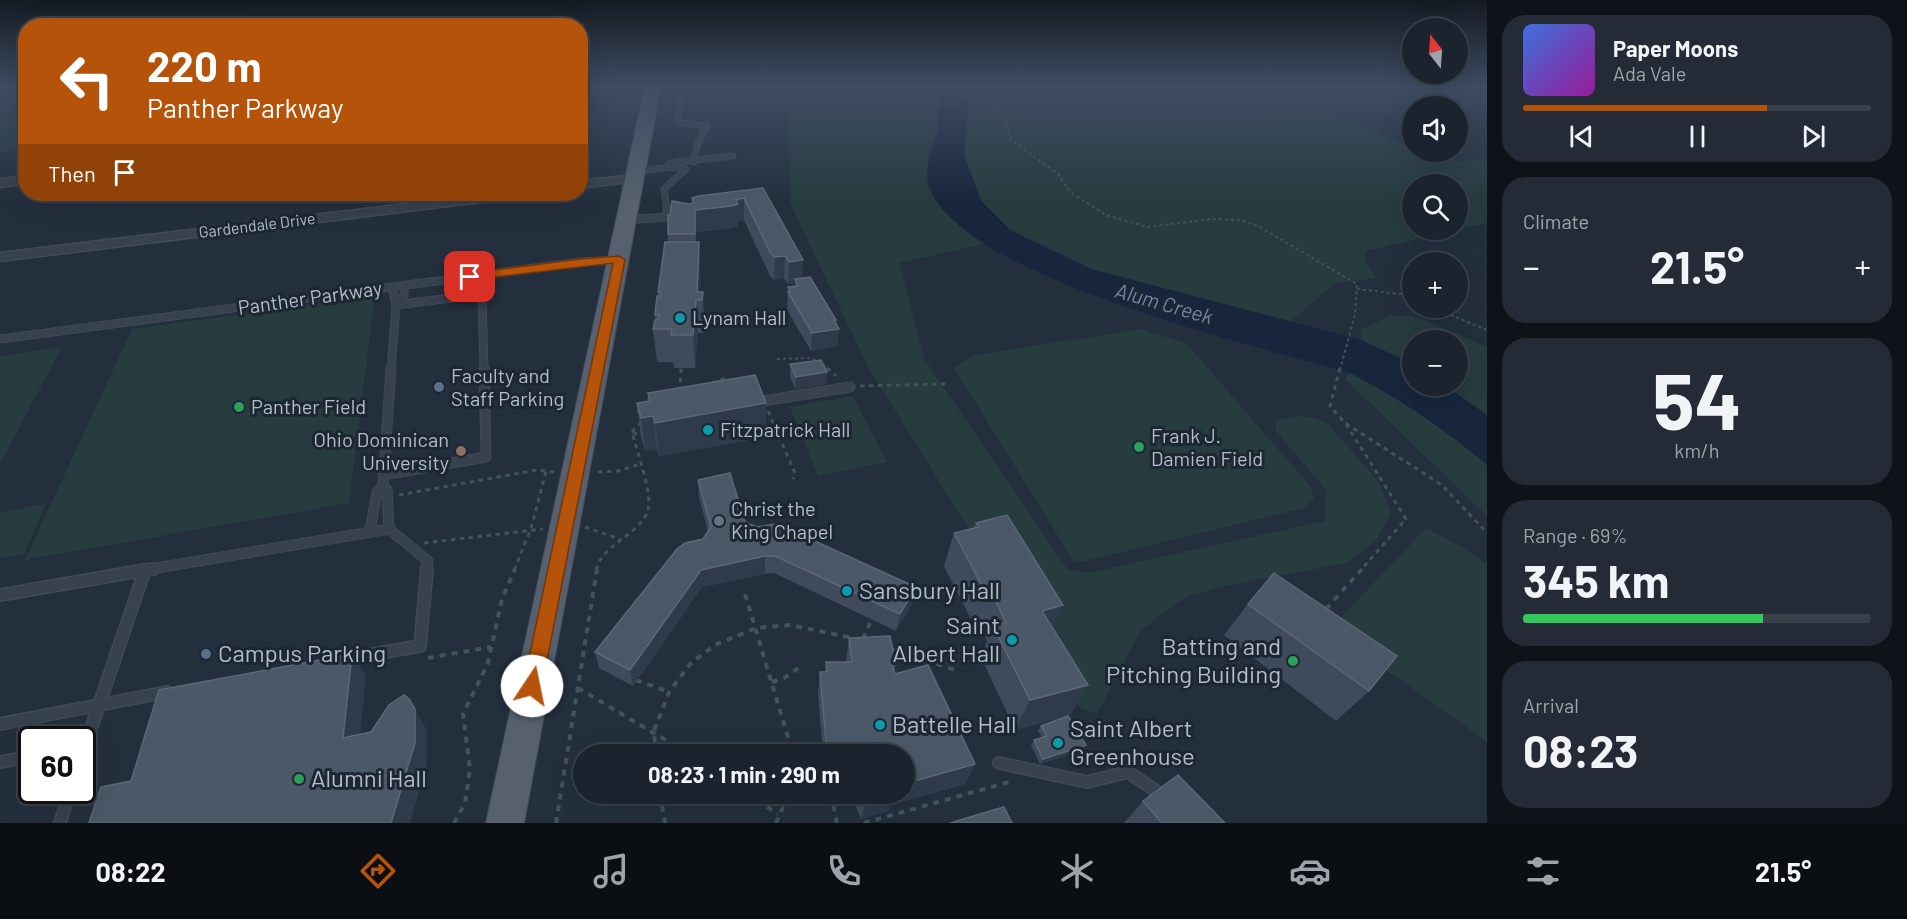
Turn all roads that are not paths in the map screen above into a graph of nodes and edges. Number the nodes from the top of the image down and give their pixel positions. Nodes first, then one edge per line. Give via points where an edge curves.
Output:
1 (645, 124) edge
2 (693, 124) edge
3 (734, 156) dead end
4 (689, 164) junction
5 (634, 176) junction
6 (18, 180) edge
7 (0, 183) edge
8 (588, 184) edge
9 (425, 201) edge
10 (626, 220) junction
11 (0, 257) edge
12 (619, 260) junction
13 (404, 285) junction
14 (392, 287) junction
15 (396, 305) junction
16 (0, 339) edge
17 (850, 387) road end
18 (764, 401) edge
19 (383, 480) junction
20 (389, 529) junction
21 (370, 531) junction
22 (144, 570) junction
23 (0, 595) edge
24 (328, 663) edge
25 (180, 690) edge
26 (99, 704) junction
27 (0, 724) edge
28 (92, 726) edge
29 (18, 759) edge
30 (0, 762) edge
31 (999, 763) dead end
32 (66, 804) edge
33 (1175, 804) edge
34 (60, 823) edge
35 (506, 823) edge

1 - 5 main road
2 - 4 lane via 707,126
3 - 4 lane
4 - 5 lane
4 - 10 lane via 664,189 668,217
5 - 8 street
5 - 10 main road
6 - 7 street
9 - 11 street, Gardendale Drive
10 - 12 main road
12 - 13 lane, Panther Parkway
12 - 35 main road
13 - 14 lane, Panther Parkway
13 - 15 lane via 404,296
14 - 15 lane
14 - 16 lane, Panther Parkway
15 - 19 lane
15 - 19 lane via 482,294 486,457
17 - 18 lane
19 - 20 lane
19 - 21 lane
20 - 21 lane
20 - 24 lane via 428,561 420,646
21 - 22 lane
22 - 23 lane
22 - 26 lane
25 - 26 lane
26 - 27 lane
26 - 28 lane
29 - 30 lane
31 - 33 lane via 1087,782 1128,772
32 - 34 lane

